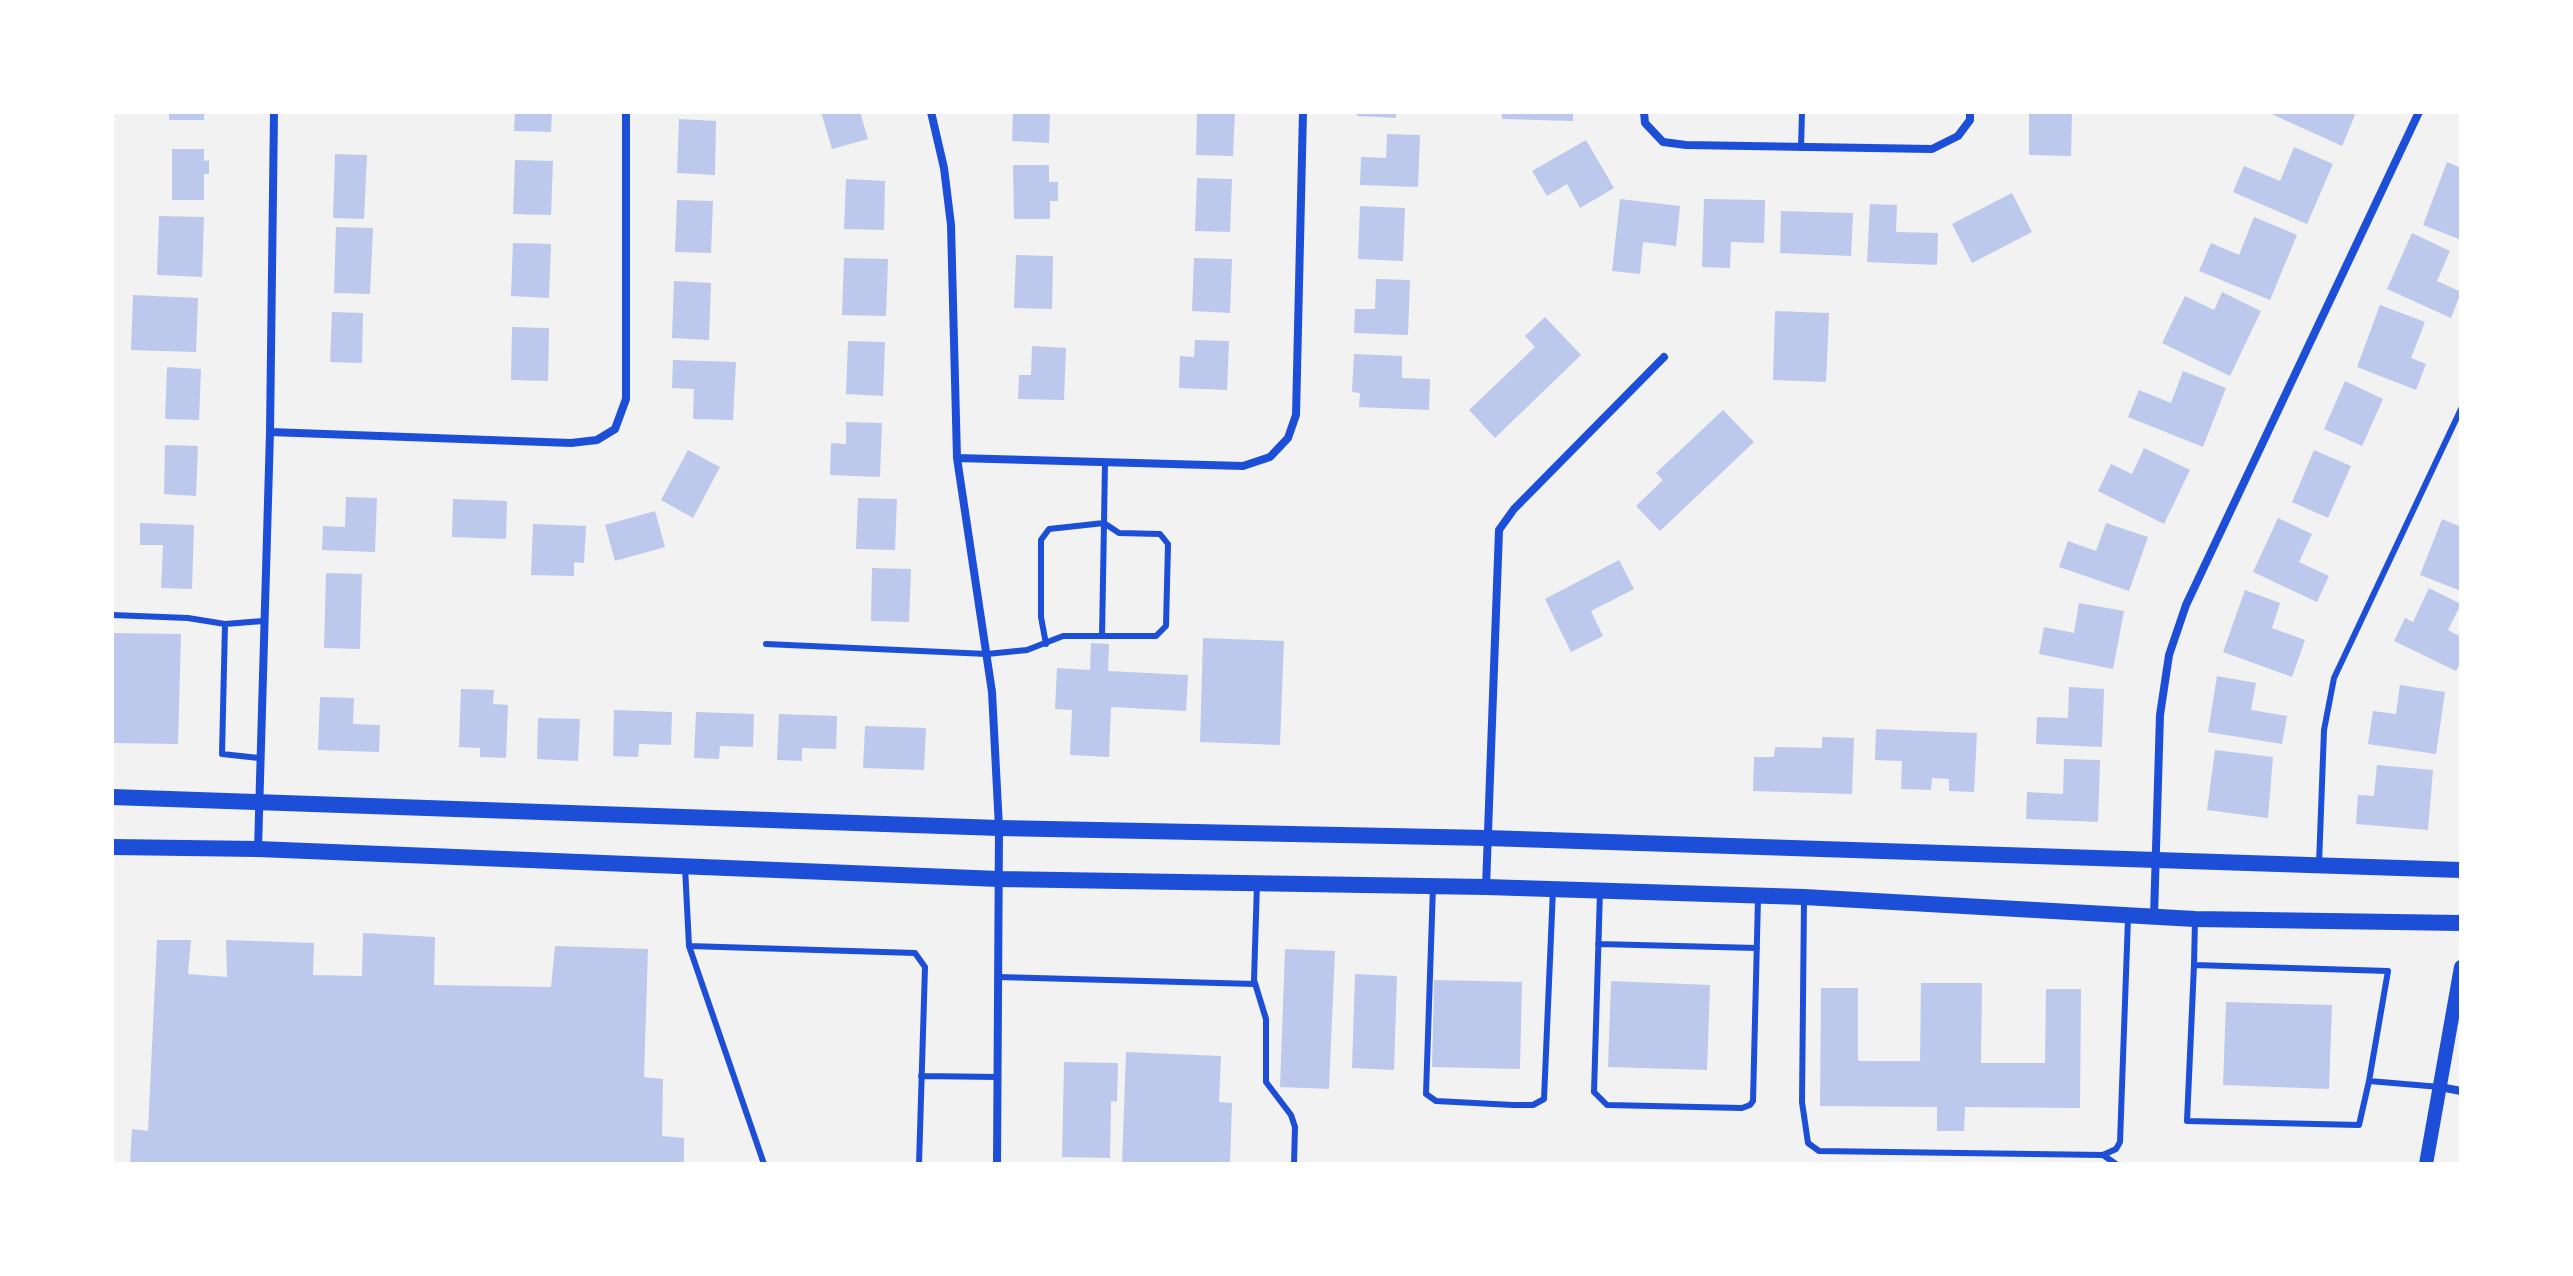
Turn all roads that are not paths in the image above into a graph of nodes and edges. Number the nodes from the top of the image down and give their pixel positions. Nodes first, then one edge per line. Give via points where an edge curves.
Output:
1 (274, 112) edge
2 (626, 112) edge
3 (931, 112) edge
4 (1303, 112) edge
5 (1644, 112) edge
6 (1802, 112) edge
7 (1970, 112) edge
8 (2419, 112) edge
9 (1801, 149) junction
10 (1664, 357) dead end
11 (2461, 409) edge
12 (270, 432) junction
13 (957, 458) junction
14 (1105, 462) junction
15 (1104, 523) junction
16 (112, 615) edge
17 (263, 621) junction
18 (225, 624) junction
19 (1102, 636) junction
20 (766, 644) dead end
21 (1046, 644) junction
22 (987, 654) junction
23 (259, 758) junction
24 (112, 797) edge
25 (258, 800) junction
26 (999, 828) junction
27 (1487, 838) junction
28 (112, 847) edge
29 (258, 849) junction
30 (2155, 861) junction
31 (2319, 866) junction
32 (685, 867) junction
33 (2461, 870) edge
34 (999, 879) junction
35 (1257, 883) junction
36 (1433, 886) junction
37 (1486, 887) junction
38 (1553, 889) junction
39 (1600, 891) junction
40 (1758, 896) junction
41 (1804, 897) junction
42 (2128, 915) junction
43 (2154, 916) junction
44 (2195, 919) junction
45 (2461, 923) edge
46 (1598, 944) junction
47 (689, 946) junction
48 (1757, 948) junction
49 (2194, 965) junction
50 (2461, 967) edge
51 (998, 977) junction
52 (1255, 984) junction
53 (921, 1076) junction
54 (997, 1077) junction
55 (2369, 1081) junction
56 (2440, 1087) junction
57 (2461, 1091) edge
58 (2103, 1155) junction
59 (764, 1164) edge
60 (919, 1164) edge
61 (997, 1164) edge
62 (1294, 1164) edge
63 (2116, 1164) edge
64 (2426, 1164) edge

1 - 12 street
2 - 12 street via 626,399 615,429 597,440 571,443
3 - 13 street via 951,225
4 - 14 street via 1296,415 1288,438 1270,457 1243,466
5 - 9 street via 1645,123 1663,142
6 - 9 lane
7 - 9 street via 1958,136 1932,149
8 - 30 street via 2186,605 2169,655 2160,715
10 - 27 street via 1499,530
11 - 31 lane via 2334,678 2324,730
12 - 17 street
13 - 14 street
13 - 22 street
14 - 15 lane
15 - 19 lane
15 - 19 lane via 1119,533 1160,534 1168,544 1166,626 1156,636
15 - 21 lane via 1049,529 1041,540
16 - 18 lane
17 - 18 lane
17 - 23 street
18 - 23 lane via 222,754
19 - 21 lane via 1063,636
20 - 22 lane
21 - 22 lane
22 - 26 street
23 - 25 street
24 - 25 main road
25 - 26 main road
25 - 29 street
26 - 27 main road
26 - 34 street
27 - 30 main road
27 - 37 street
28 - 29 main road
29 - 32 main road
30 - 31 main road
30 - 43 street
31 - 33 main road
32 - 34 main road
32 - 47 lane
34 - 35 main road
34 - 51 street
35 - 36 main road
35 - 52 lane
36 - 37 main road
36 - 38 lane via 1426,1094 1436,1101 1513,1105 1544,1099
37 - 38 main road
38 - 39 main road
39 - 40 main road
39 - 46 lane
40 - 41 main road
40 - 48 lane
41 - 42 main road
41 - 58 lane via 1802,1102 1808,1143 1819,1151
42 - 43 main road
42 - 58 lane via 2120,1142
43 - 44 main road
44 - 45 main road
44 - 49 lane
46 - 48 lane
46 - 48 lane via 1594,1092 1607,1105 1750,1105
47 - 53 lane via 915,953 925,967
47 - 59 lane
49 - 55 lane via 2388,971
49 - 55 lane via 2187,1121 2359,1125
50 - 56 street
51 - 52 lane
51 - 54 street
52 - 62 lane via 1266,1019 1266,1082 1291,1115
53 - 54 lane
53 - 60 lane
54 - 61 street
55 - 56 lane
56 - 57 street
56 - 64 street
58 - 63 lane

